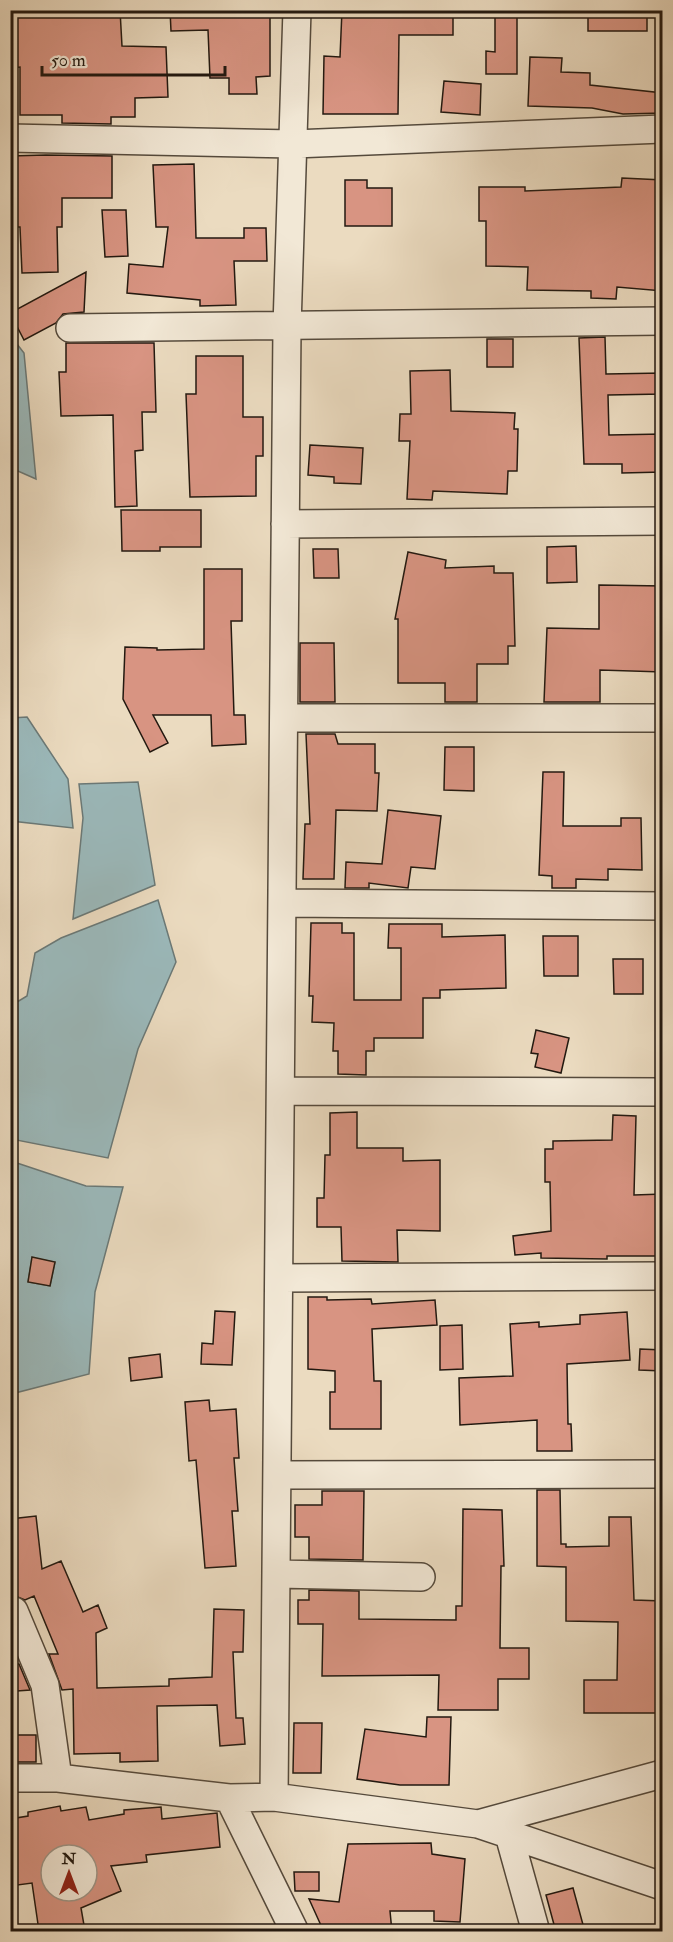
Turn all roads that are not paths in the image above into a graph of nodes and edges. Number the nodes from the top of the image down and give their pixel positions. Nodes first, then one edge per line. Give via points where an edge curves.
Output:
1 (297, 10) edge
2 (663, 129) edge
3 (10, 138) edge
4 (294, 144) junction
5 (663, 321) edge
6 (287, 327) junction
7 (70, 328) dead end
8 (663, 521) edge
9 (285, 524) junction
10 (284, 718) junction
11 (663, 718) edge
12 (283, 903) junction
13 (663, 906) edge
14 (282, 1091) junction
15 (663, 1092) edge
16 (663, 1276) edge
17 (281, 1278) junction
18 (663, 1474) edge
19 (279, 1475) junction
20 (278, 1574) junction
21 (421, 1577) dead end
22 (14, 1611) dead end
23 (663, 1774) edge
24 (10, 1778) edge
25 (58, 1778) junction
26 (274, 1797) junction
27 (229, 1798) junction
28 (478, 1824) junction
29 (509, 1835) junction
30 (663, 1886) edge
31 (295, 1932) edge
32 (536, 1932) edge

1 - 4 street
2 - 4 street
3 - 4 street
4 - 6 street
5 - 6 street
6 - 7 street
6 - 9 street
8 - 9 street
9 - 10 street
10 - 11 street
10 - 12 street
12 - 13 street
12 - 14 street
14 - 15 street
14 - 17 street
16 - 17 street
17 - 19 street
18 - 19 street
19 - 20 street
20 - 21 street
20 - 26 street
22 - 25 street via 45,1685
23 - 28 street
24 - 25 street
25 - 27 street
26 - 27 street
26 - 28 street
27 - 31 street
28 - 29 street
29 - 30 street
29 - 32 street

